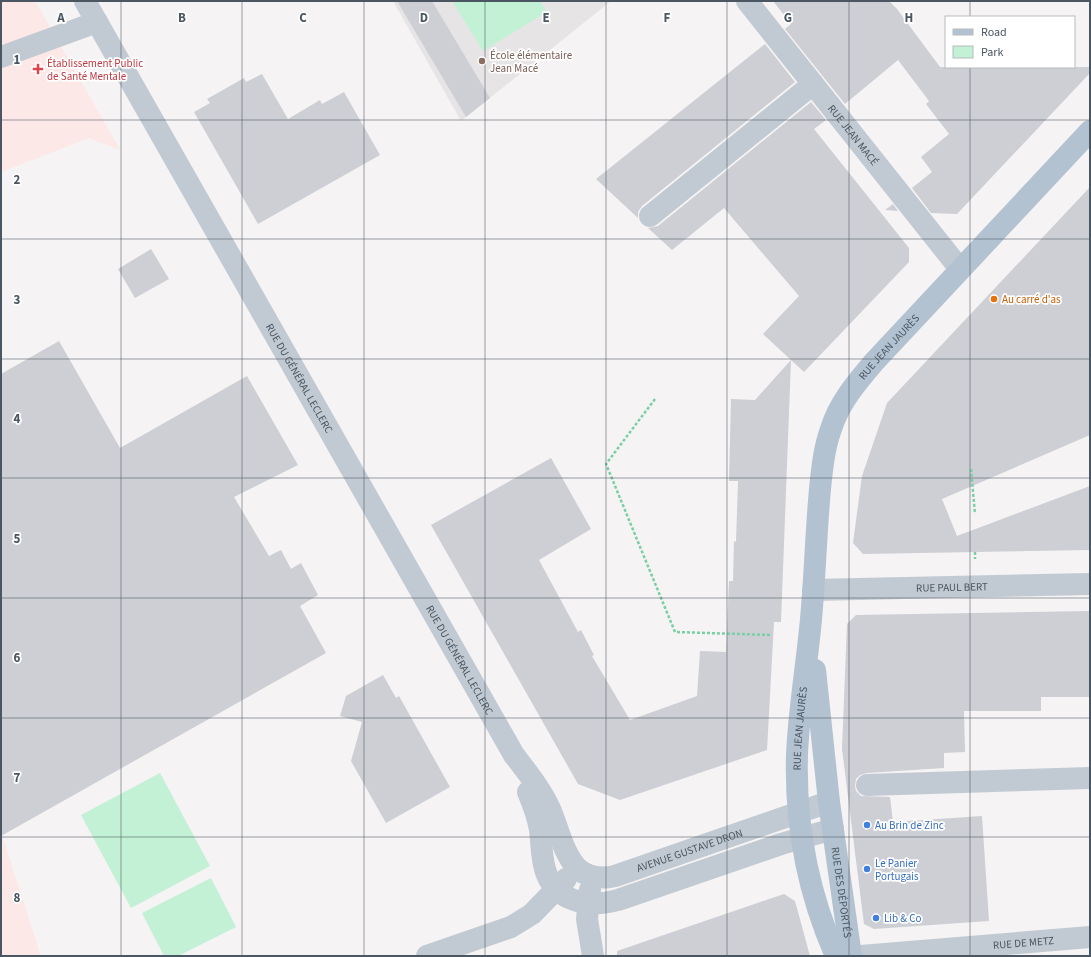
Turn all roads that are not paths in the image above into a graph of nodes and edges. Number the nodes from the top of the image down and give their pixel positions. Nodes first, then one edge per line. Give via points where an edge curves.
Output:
1 (85, 1) edge
2 (747, 1) edge
3 (97, 22) junction
4 (1, 57) edge
5 (813, 84) junction
6 (1090, 131) edge
7 (650, 216) dead end
8 (960, 269) junction
9 (1090, 584) edge
10 (813, 590) junction
11 (811, 620) junction
12 (514, 755) junction
13 (1090, 778) edge
14 (867, 785) dead end
15 (829, 802) junction
16 (799, 812) junction
17 (833, 829) junction
18 (803, 838) junction
19 (585, 872) junction
20 (557, 889) junction
21 (588, 904) junction
22 (1090, 937) edge
23 (427, 956) edge
24 (593, 956) edge
25 (836, 956) edge
26 (851, 956) edge
27 (861, 956) edge

1 - 3 street, RUE DU GÉNÉRAL LECLERC
2 - 5 street, RUE JEAN MACÉ
3 - 4 street
3 - 12 street, RUE DU GÉNÉRAL LECLERC
5 - 7 street
5 - 8 street, RUE JEAN MACÉ
6 - 8 main road, RUE JEAN JAURÈS
8 - 10 main road, RUE JEAN JAURÈS via 855,384 838,411 823,462
9 - 10 street, RUE PAUL BERT
10 - 11 main road, RUE JEAN JAURÈS
11 - 15 main road, RUE JEAN JAURÈS via 819,723
11 - 16 main road, RUE JEAN JAURÈS via 797,754
12 - 19 street, RUE DU GÉNÉRAL LECLERC via 540,790 564,844
12 - 20 street, RUE DU GÉNÉRAL LECLERC via 537,819 547,874
13 - 14 street
15 - 16 street, AVENUE GUSTAVE DRON
15 - 17 main road, RUE JEAN JAURÈS
16 - 18 main road, RUE JEAN JAURÈS
16 - 19 street, AVENUE GUSTAVE DRON via 615,876 606,878
17 - 18 street
17 - 26 main road, RUE DES DÉPORTÉS
18 - 21 street via 618,900
18 - 25 main road, RUE DES DÉPORTÉS via 815,898
19 - 20 street
19 - 21 street
20 - 21 street via 571,899
20 - 23 street via 532,914 511,927
21 - 24 street via 587,919
22 - 27 street, RUE DE METZ

